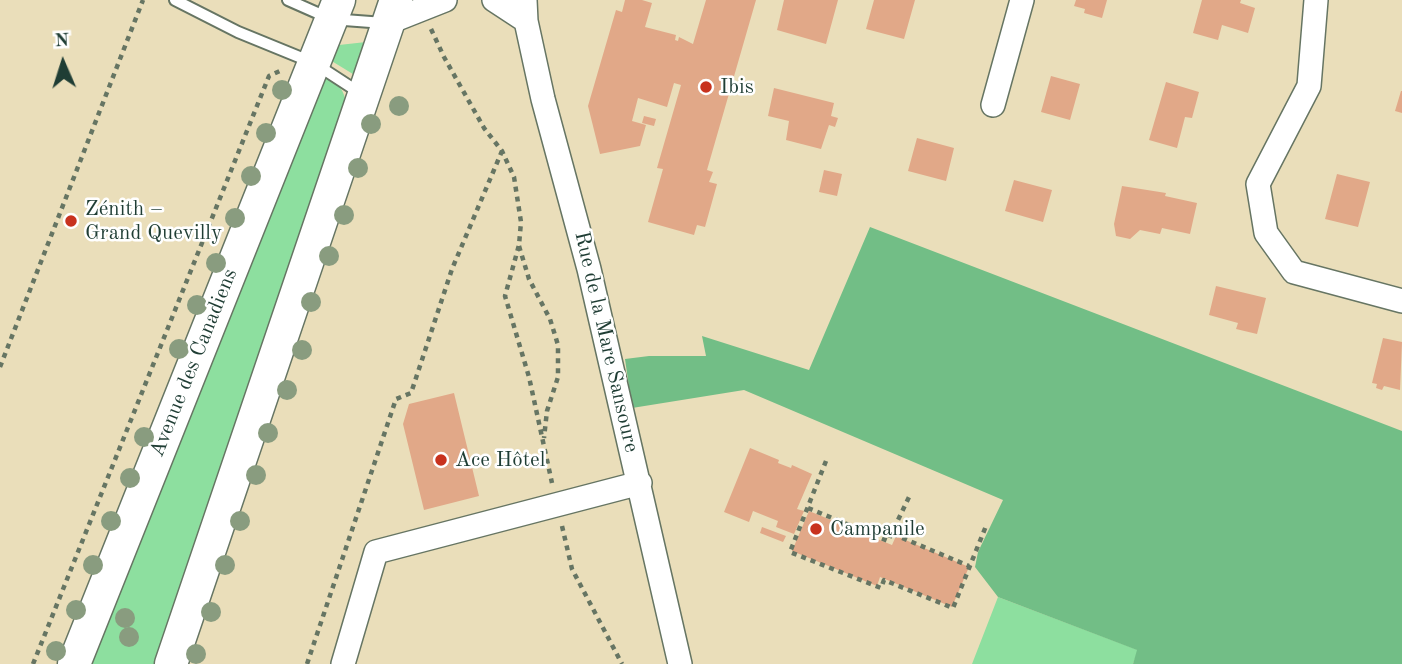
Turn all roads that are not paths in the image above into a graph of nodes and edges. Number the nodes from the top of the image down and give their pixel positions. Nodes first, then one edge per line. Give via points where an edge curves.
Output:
1 (175, 0) edge
2 (445, 0) edge
3 (494, 0) edge
4 (1022, 0) edge
5 (1316, 0) edge
6 (293, 1) edge
7 (335, 10) edge
8 (525, 11) edge
9 (392, 12) edge
10 (301, 65) junction
11 (362, 94) junction
12 (993, 105) dead end
13 (1402, 301) edge
14 (640, 483) junction
15 (74, 664) edge
16 (171, 664) edge
17 (343, 664) edge
18 (680, 664) edge

1 - 10 lane
2 - 9 street
3 - 8 street, Rue de la Mare Sansoure
4 - 12 street
5 - 13 street via 1309,86 1258,184 1266,233 1294,272
6 - 7 lane
7 - 9 lane
7 - 10 main road, Avenue des Canadiens
8 - 14 street, Rue de la Mare Sansoure
9 - 11 main road
10 - 11 lane
10 - 15 main road, Avenue des Canadiens
11 - 16 main road
14 - 17 street via 376,552
14 - 18 street, Rue de la Mare Sansoure

